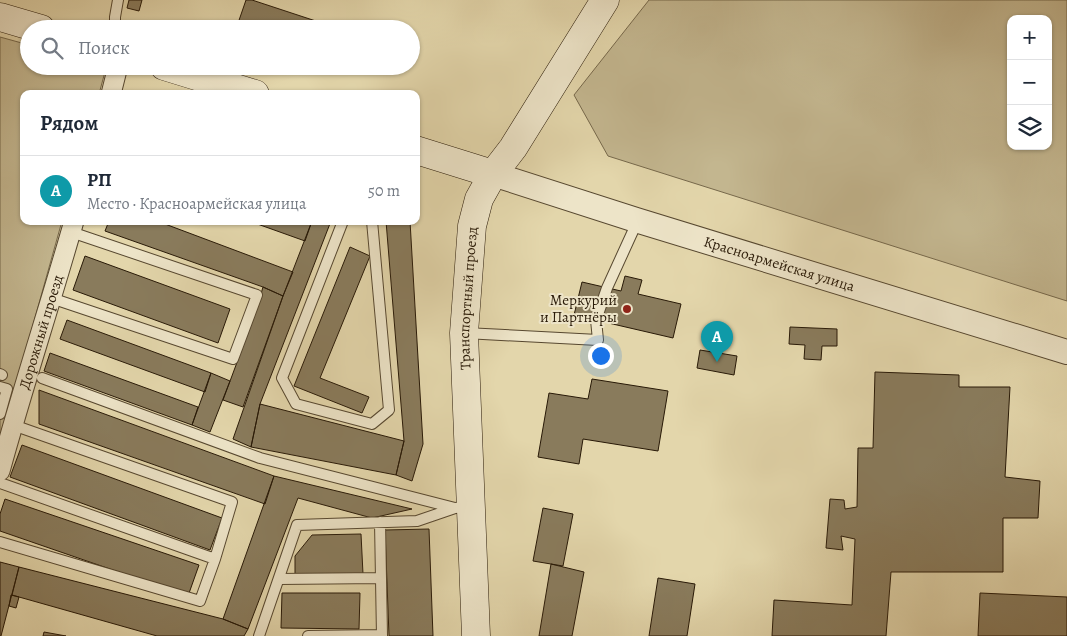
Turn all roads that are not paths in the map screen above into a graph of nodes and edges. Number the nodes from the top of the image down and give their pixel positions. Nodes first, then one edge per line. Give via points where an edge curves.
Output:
1 (118, 0) edge
2 (605, 0) edge
3 (0, 17) edge
4 (115, 20) edge
5 (20, 23) edge
6 (116, 75) edge
7 (193, 75) edge
8 (112, 90) edge
9 (242, 90) edge
10 (420, 151) edge
11 (493, 174) junction
12 (636, 220) junction
13 (341, 225) edge
14 (372, 225) edge
15 (72, 227) edge
16 (52, 298) junction
17 (464, 333) junction
18 (1067, 352) edge
19 (42, 378) dead end
20 (0, 387) edge
21 (6, 420) edge
22 (0, 470) edge
23 (0, 484) edge
24 (463, 508) junction
25 (380, 522) junction
26 (0, 542) edge
27 (215, 559) junction
28 (381, 578) junction
29 (279, 579) junction
30 (259, 636) edge
31 (308, 636) edge
32 (382, 636) edge
33 (476, 636) edge

1 - 4 lane
2 - 11 main road, Транспортный проезд via 513,148
3 - 5 main road
6 - 8 street
7 - 9 main road
10 - 11 main road
11 - 12 street, Красноармейская улица
11 - 17 main road, Транспортный проезд via 480,199 472,226
12 - 17 lane via 596,320 598,340
12 - 18 street, Красноармейская улица
13 - 14 lane via 282,378 296,404 372,424 389,410
15 - 16 street, Дорожный проезд
15 - 16 lane via 257,295 233,359
16 - 21 street, Дорожный проезд
17 - 24 main road, Транспортный проезд
19 - 24 lane via 260,458
20 - 21 lane via 7,389
21 - 22 street, Дорожный проезд
21 - 27 lane via 232,502
23 - 27 lane
24 - 25 lane via 417,521
24 - 33 main road, Транспортный проезд
25 - 28 lane
25 - 29 lane via 298,526
26 - 27 lane via 200,601
28 - 29 lane
28 - 32 lane
29 - 30 lane
31 - 32 lane

